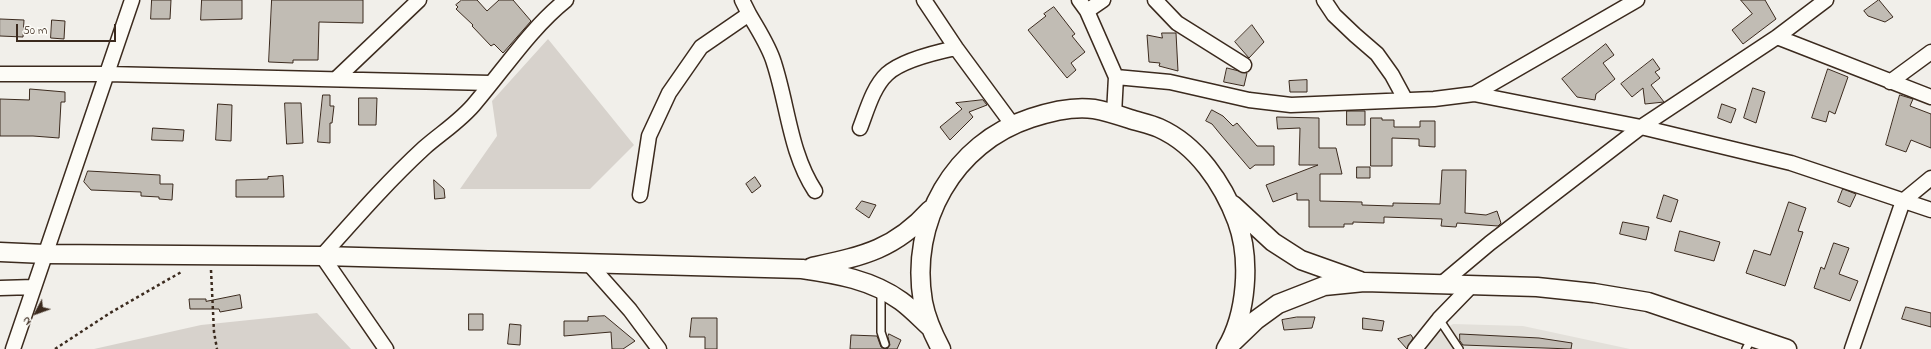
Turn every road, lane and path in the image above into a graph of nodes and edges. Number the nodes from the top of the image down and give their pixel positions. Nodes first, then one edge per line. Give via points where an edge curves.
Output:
1 (132, 0) edge
2 (419, 0) edge
3 (566, 0) edge
4 (742, 0) edge
5 (924, 0) edge
6 (1079, 0) edge
7 (1103, 0) edge
8 (1155, 0) edge
9 (1324, 0) edge
10 (1637, 0) edge
11 (1826, 0) edge
12 (1087, 12) junction
13 (749, 14) junction
14 (1777, 37) junction
15 (956, 48) junction
16 (1931, 52) edge
17 (1244, 65) dead end
18 (0, 74) edge
19 (107, 74) junction
20 (1116, 77) junction
21 (336, 79) junction
22 (1890, 82) junction
23 (490, 83) junction
24 (1474, 94) junction
25 (1931, 98) edge
26 (1405, 100) junction
27 (1114, 114) junction
28 (1012, 124) junction
29 (1641, 127) junction
30 (860, 128) dead end
31 (1931, 178) edge
32 (815, 191) dead end
33 (640, 195) dead end
34 (1902, 201) junction
35 (1230, 202) junction
36 (933, 207) junction
37 (1931, 210) edge
38 (0, 252) edge
39 (45, 254) junction
40 (210, 256) junction
41 (322, 256) junction
42 (590, 265) junction
43 (802, 269) junction
44 (1364, 282) junction
45 (1440, 285) junction
46 (1472, 285) junction
47 (34, 287) junction
48 (0, 288) edge
49 (881, 290) junction
50 (1439, 319) junction
51 (931, 328) junction
52 (885, 344) dead end
53 (1749, 344) edge
54 (1227, 348) edge
55 (13, 349) edge
56 (55, 349) edge
57 (218, 349) edge
58 (386, 349) edge
59 (660, 349) edge
60 (941, 349) edge
61 (1415, 349) edge
62 (1459, 349) edge
63 (1787, 349) edge
64 (1852, 349) edge

1 - 19 street
2 - 21 street
3 - 23 street via 555,9
4 - 13 street
5 - 15 street
6 - 12 street
7 - 12 street
8 - 17 street via 1177,23
9 - 26 street via 1354,35 1378,54
10 - 24 street
11 - 14 street
12 - 20 street
13 - 32 street via 774,61 797,154 805,176
13 - 33 street via 701,47 669,93 649,136
14 - 22 street
14 - 29 street
15 - 28 street
15 - 30 street via 928,55 888,73 876,89
16 - 22 street
18 - 19 street
19 - 21 street
19 - 39 street
20 - 26 street via 1170,82 1206,88 1250,100 1291,105
20 - 27 street
21 - 23 street
22 - 25 street
23 - 41 street via 476,103 387,184
24 - 26 street
24 - 29 street
27 - 28 street via 1093,109 1052,111
27 - 35 street via 1159,128 1182,143 1202,161 1219,182
28 - 36 street via 987,139 965,158 947,181
29 - 34 street via 1792,163
29 - 45 street via 1490,243
31 - 34 street
34 - 37 street
34 - 64 street
35 - 44 street via 1273,242 1301,260
35 - 54 street via 1241,232 1246,271 1241,312
36 - 43 street via 906,234 887,246 869,253
36 - 51 street via 924,235 920,280
38 - 39 street
39 - 40 street
39 - 47 street
40 - 41 street
40 - 56 path via 110,313
40 - 57 path via 214,332
41 - 42 street
41 - 58 street
42 - 43 street
42 - 59 street
43 - 49 street via 858,280
44 - 45 street
44 - 54 street via 1324,286 1278,304 1256,320
45 - 46 street
46 - 50 street
46 - 53 street via 1562,289 1648,302
47 - 48 street
47 - 55 street
49 - 51 street via 901,301
49 - 52 lane via 881,332
50 - 61 street
50 - 62 lane
51 - 60 street
53 - 63 street

